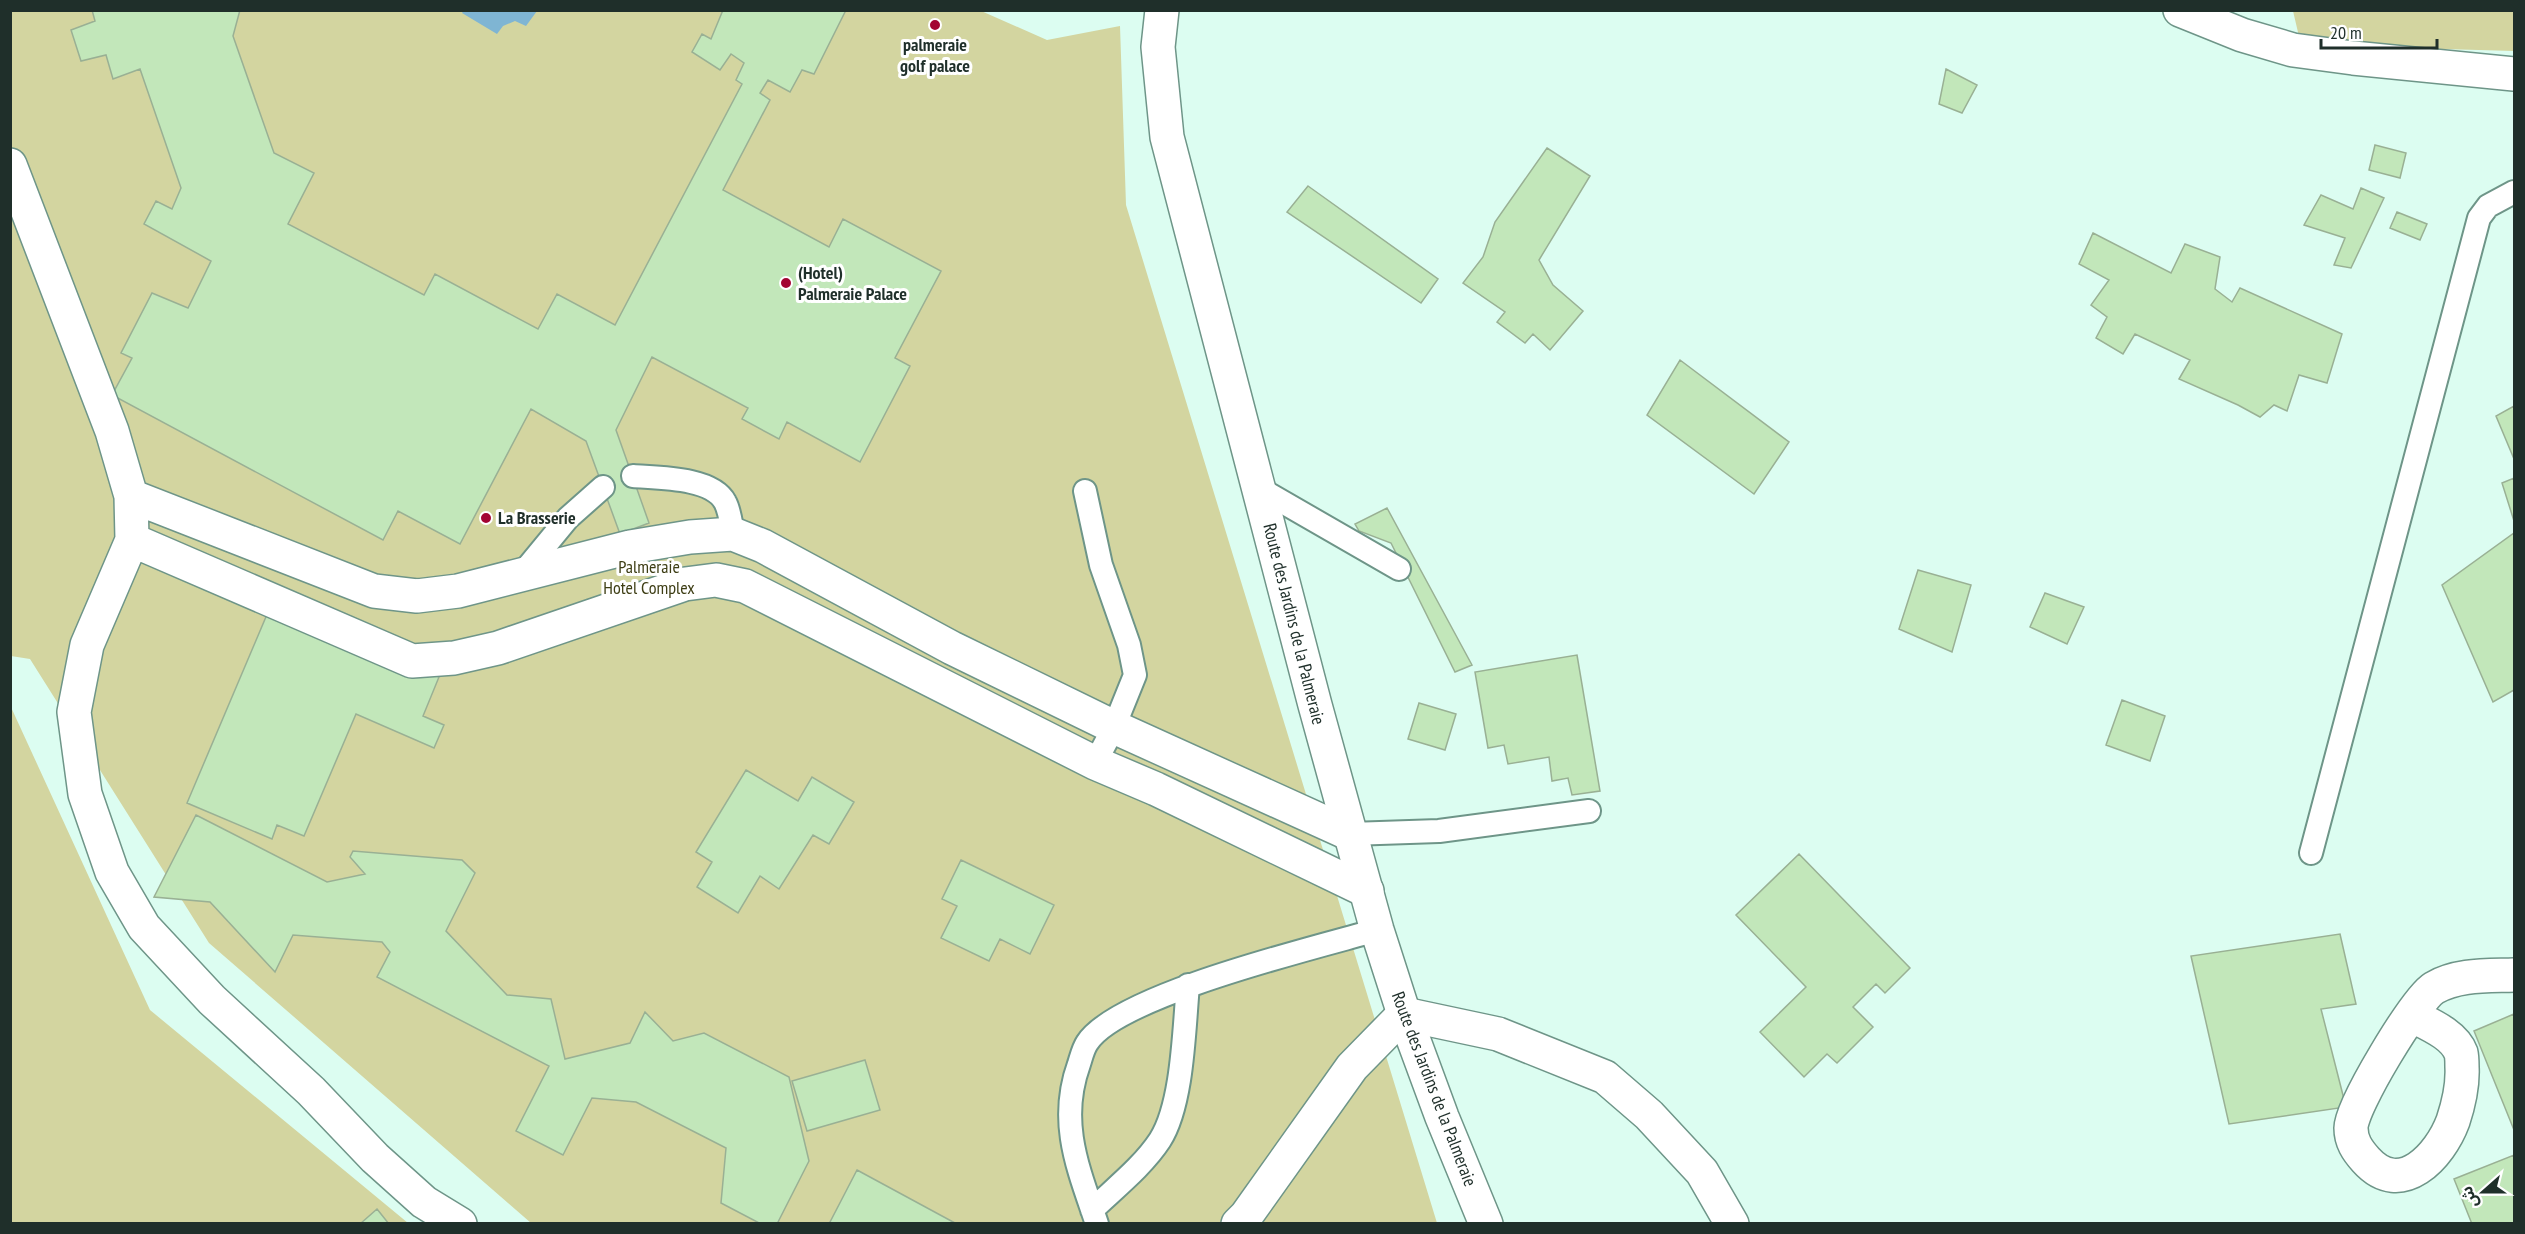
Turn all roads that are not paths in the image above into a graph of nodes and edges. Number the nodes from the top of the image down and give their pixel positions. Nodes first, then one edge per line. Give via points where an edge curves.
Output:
1 (1162, 10) edge
2 (2180, 10) edge
3 (2514, 74) edge
4 (10, 165) edge
5 (2514, 192) edge
6 (633, 477) dead end
7 (603, 487) dead end
8 (1260, 489) junction
9 (1084, 491) dead end
10 (131, 496) junction
11 (734, 534) junction
12 (132, 540) junction
13 (1399, 569) dead end
14 (521, 575) junction
15 (952, 648) junction
16 (938, 684) junction
17 (1114, 727) junction
18 (1095, 763) junction
19 (1589, 811) dead end
20 (1350, 834) junction
21 (2311, 853) dead end
22 (1367, 891) junction
23 (1377, 930) junction
24 (2514, 975) edge
25 (1188, 986) junction
26 (1404, 1014) junction
27 (2412, 1015) junction
28 (1094, 1217) edge
29 (460, 1224) edge
30 (1238, 1224) edge
31 (1486, 1224) edge
32 (1732, 1224) edge

1 - 8 street, Route des Jardins de la Palmeraie via 1158,47 1167,137
2 - 3 street via 2242,35 2294,50
4 - 10 street via 111,431
5 - 21 lane via 2488,206 2479,218
6 - 11 lane via 689,481 714,491 725,501
7 - 14 lane via 568,518
8 - 13 lane
8 - 20 street, Route des Jardins de la Palmeraie
9 - 17 lane via 1101,565 1129,645 1135,675
10 - 12 street
10 - 14 street via 374,591 417,596 458,591
11 - 14 street via 630,547
11 - 15 street
12 - 16 street via 412,661 454,658 498,648 685,584 716,580 745,586
12 - 29 street via 87,645 74,712 85,795 112,872 144,927 212,1000 311,1090 375,1158 424,1202
15 - 16 street
15 - 17 street
16 - 18 street
17 - 18 lane
17 - 20 street
18 - 22 street
19 - 20 lane via 1439,831
20 - 22 street, Route des Jardins de la Palmeraie
22 - 23 street, Route des Jardins de la Palmeraie
23 - 25 lane
23 - 26 street, Route des Jardins de la Palmeraie
24 - 27 street via 2471,976 2446,983 2432,989
25 - 28 lane via 1177,1087 1161,1139
25 - 28 lane via 1113,1020 1087,1042 1071,1086 1069,1128
26 - 30 street via 1352,1067
26 - 31 street, Route des Jardins de la Palmeraie
26 - 32 street via 1498,1034 1605,1077 1649,1115 1702,1172
27 - 27 street via 2357,1106 2351,1126 2354,1144 2367,1161 2381,1173 2398,1176 2432,1158 2453,1122 2463,1086 2461,1053 2443,1031

